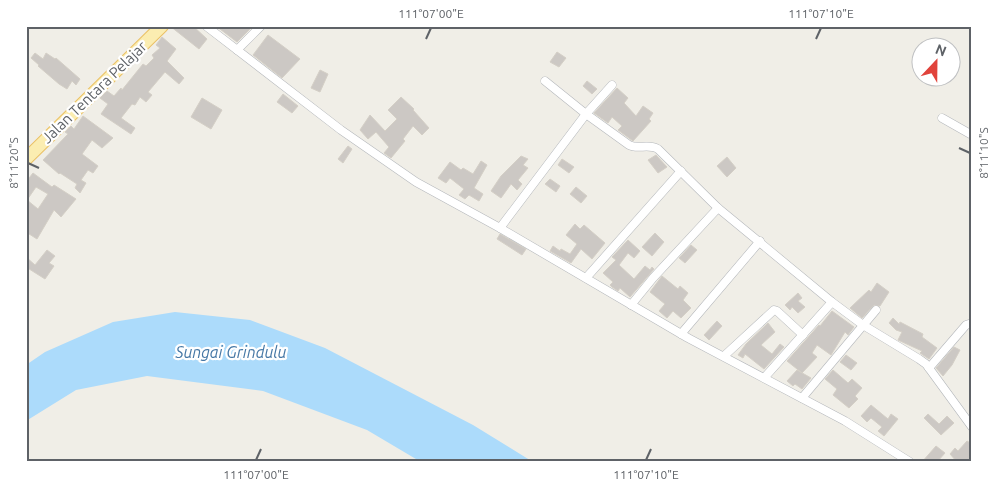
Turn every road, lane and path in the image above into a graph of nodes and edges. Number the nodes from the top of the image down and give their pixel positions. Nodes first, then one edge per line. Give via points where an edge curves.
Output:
1 (162, 26) edge
2 (206, 26) edge
3 (260, 26) edge
4 (237, 50) junction
5 (544, 81) dead end
6 (612, 85) dead end
7 (586, 114) junction
8 (942, 118) dead end
9 (972, 135) edge
10 (26, 159) edge
11 (681, 171) junction
12 (718, 208) junction
13 (500, 228) junction
14 (760, 241) junction
15 (586, 278) junction
16 (832, 302) junction
17 (631, 305) junction
18 (876, 310) dead end
19 (972, 323) edge
20 (863, 325) junction
21 (681, 334) junction
22 (803, 335) junction
23 (724, 356) junction
24 (929, 368) junction
25 (764, 378) junction
26 (802, 398) junction
27 (972, 427) edge
28 (910, 462) edge

1 - 10 main road, Jalan Tentara Pelajar
2 - 4 street
3 - 4 street
4 - 13 street via 341,130 409,177
5 - 7 street
6 - 7 street
7 - 11 street via 633,147 652,146
7 - 13 street
8 - 9 street
11 - 12 street
11 - 15 street
12 - 14 street
12 - 17 street
13 - 15 street
14 - 16 street
14 - 21 street
15 - 17 street
16 - 20 street
16 - 22 street
17 - 21 street
18 - 20 street
19 - 24 street via 966,325
20 - 24 street
20 - 26 street
21 - 23 street
22 - 23 street via 774,310
22 - 25 street
23 - 25 street
24 - 27 street
25 - 26 street
26 - 28 street

